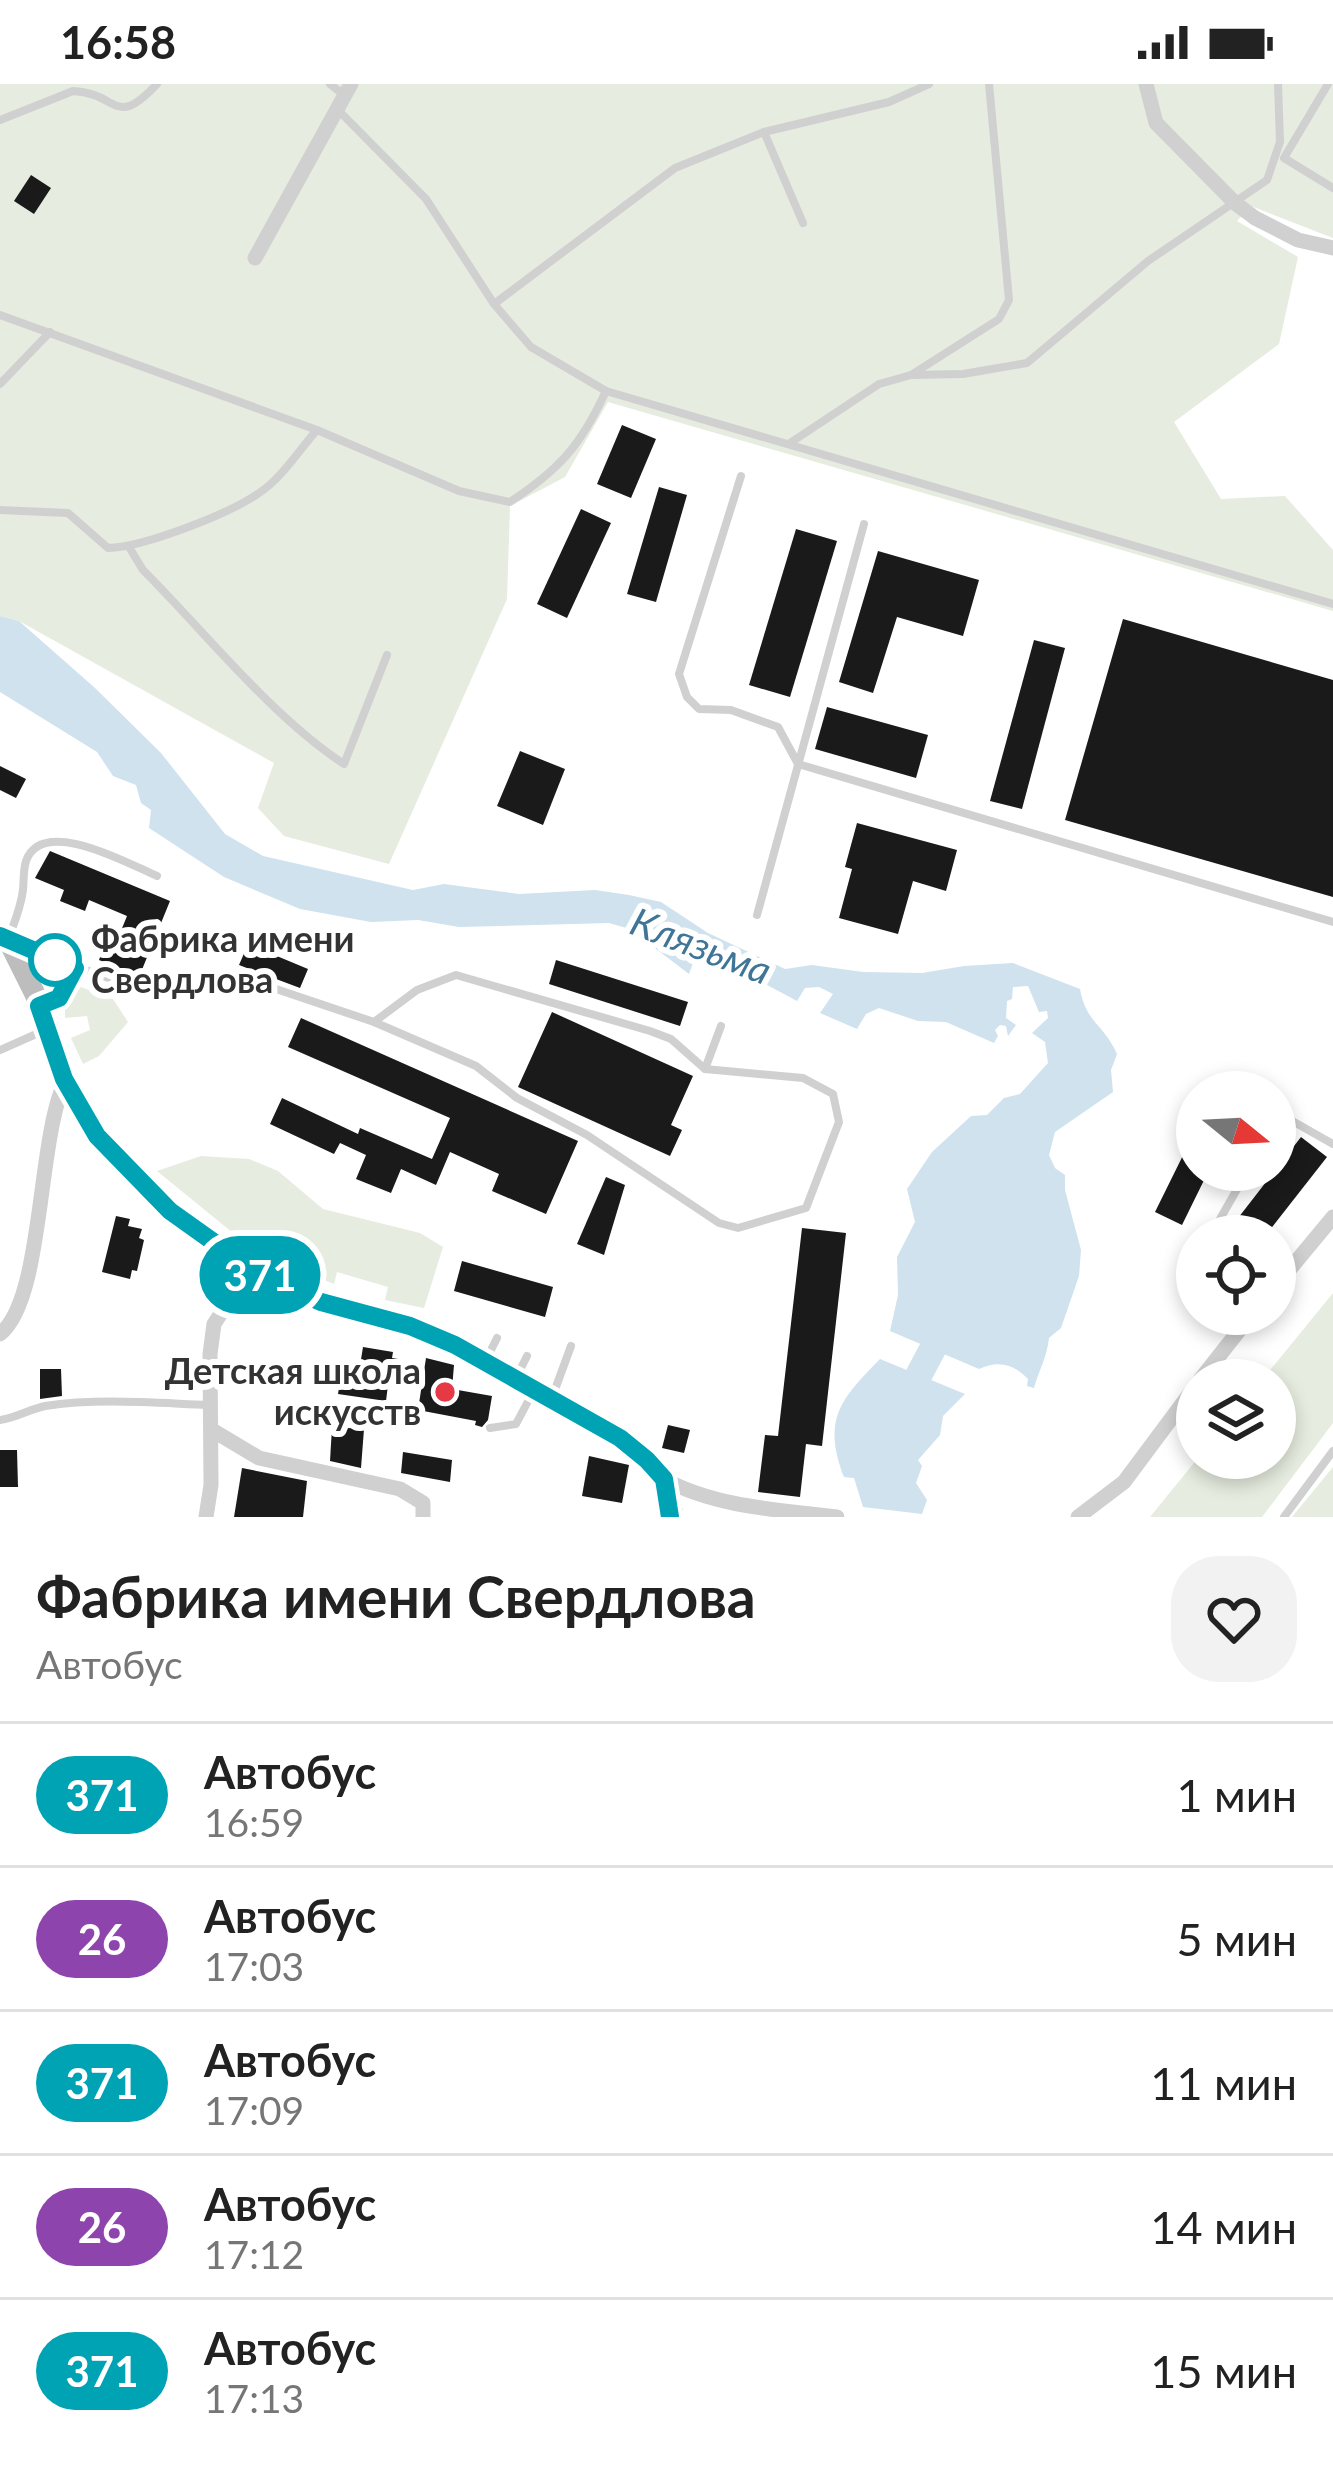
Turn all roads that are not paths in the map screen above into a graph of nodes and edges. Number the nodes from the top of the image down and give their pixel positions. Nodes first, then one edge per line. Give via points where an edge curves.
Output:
1 (157, 84) edge
2 (331, 84) edge
3 (929, 84) edge
4 (989, 84) edge
5 (1146, 84) edge
6 (1278, 84) edge
7 (1328, 84) edge
8 (344, 97) edge
9 (0, 120) edge
10 (764, 132) junction
11 (1280, 142) junction
12 (1291, 147) junction
13 (1333, 188) edge
14 (1235, 203) junction
15 (803, 223) dead end
16 (1333, 248) edge
17 (255, 258) dead end
18 (494, 304) junction
19 (0, 315) edge
20 (50, 332) junction
21 (911, 375) junction
22 (0, 384) edge
23 (606, 391) junction
24 (316, 430) junction
25 (790, 443) junction
26 (741, 476) dead end
27 (0, 510) edge
28 (864, 524) dead end
29 (129, 547) junction
30 (1333, 604) edge
31 (387, 655) dead end
32 (798, 764) junction
33 (158, 876) dead end
34 (757, 915) dead end
35 (1333, 922) edge
36 (4, 938) edge
37 (75, 968) junction
38 (39, 1006) junction
39 (374, 1022) junction
40 (721, 1026) dead end
41 (46, 1029) junction
42 (0, 1050) edge
43 (705, 1069) junction
44 (65, 1082) junction
45 (1296, 1123) edge
46 (1333, 1144) edge
47 (1333, 1217) edge
48 (1296, 1262) edge
49 (257, 1273) junction
50 (0, 1334) edge
51 (1235, 1335) edge
52 (497, 1338) dead end
53 (571, 1346) dead end
54 (527, 1356) dead end
55 (1216, 1359) edge
56 (485, 1360) junction
57 (534, 1388) junction
58 (209, 1405) junction
59 (1176, 1412) edge
60 (0, 1420) edge
61 (490, 1428) dead end
62 (212, 1430) junction
63 (1333, 1451) edge
64 (664, 1479) junction
65 (701, 1479) dead end
66 (687, 1492) junction
67 (817, 1510) edge
68 (206, 1517) edge
69 (423, 1517) edge
70 (670, 1517) edge
71 (837, 1517) edge
72 (1078, 1517) edge
73 (1284, 1517) edge

1 - 9 lane via 124,109 81,90
2 - 8 lane
3 - 10 lane via 889,102
4 - 21 lane via 1009,300 999,319
5 - 14 street via 1156,123
6 - 11 lane
7 - 12 lane
8 - 17 street
8 - 18 lane via 426,199
10 - 15 lane
10 - 18 lane via 675,168
11 - 12 lane
11 - 14 lane via 1267,180
12 - 13 lane via 1284,158
14 - 16 street via 1298,240
14 - 21 lane via 1148,261 1028,363
18 - 23 lane via 531,347
19 - 20 lane
20 - 22 lane
20 - 24 lane
21 - 25 lane via 879,384
23 - 24 lane via 563,463 511,502 459,490
23 - 25 lane
24 - 29 lane via 263,491
25 - 30 lane
26 - 32 lane via 679,674 699,709 731,710 778,727
27 - 29 lane via 68,513 108,548
28 - 32 lane
29 - 31 lane via 275,706 344,764
32 - 34 lane
32 - 35 lane
33 - 36 lane via 81,844 44,844 30,852 19,914
36 - 37 lane
36 - 38 street
37 - 38 lane via 59,998
37 - 39 lane via 144,991 276,989
38 - 41 street
39 - 43 lane via 417,990 456,975 650,1031
39 - 43 lane via 476,1066 719,1223 738,1228 806,1208 839,1122 833,1094 803,1078
40 - 43 lane
41 - 42 lane
41 - 44 street
44 - 49 street via 132,1176
44 - 50 street via 51,1118 21,1297
45 - 46 lane
47 - 48 street
49 - 56 street
49 - 58 street via 214,1324
51 - 55 street
52 - 56 lane
53 - 57 lane
54 - 57 lane
56 - 57 street
57 - 61 lane via 516,1424
57 - 64 street via 620,1438
58 - 60 lane via 40,1407
58 - 62 street
59 - 72 street via 1124,1482
62 - 68 street
62 - 69 street via 259,1458 400,1489 423,1503
63 - 73 lane
64 - 66 street
64 - 70 street
65 - 66 lane
66 - 67 street
67 - 71 street

